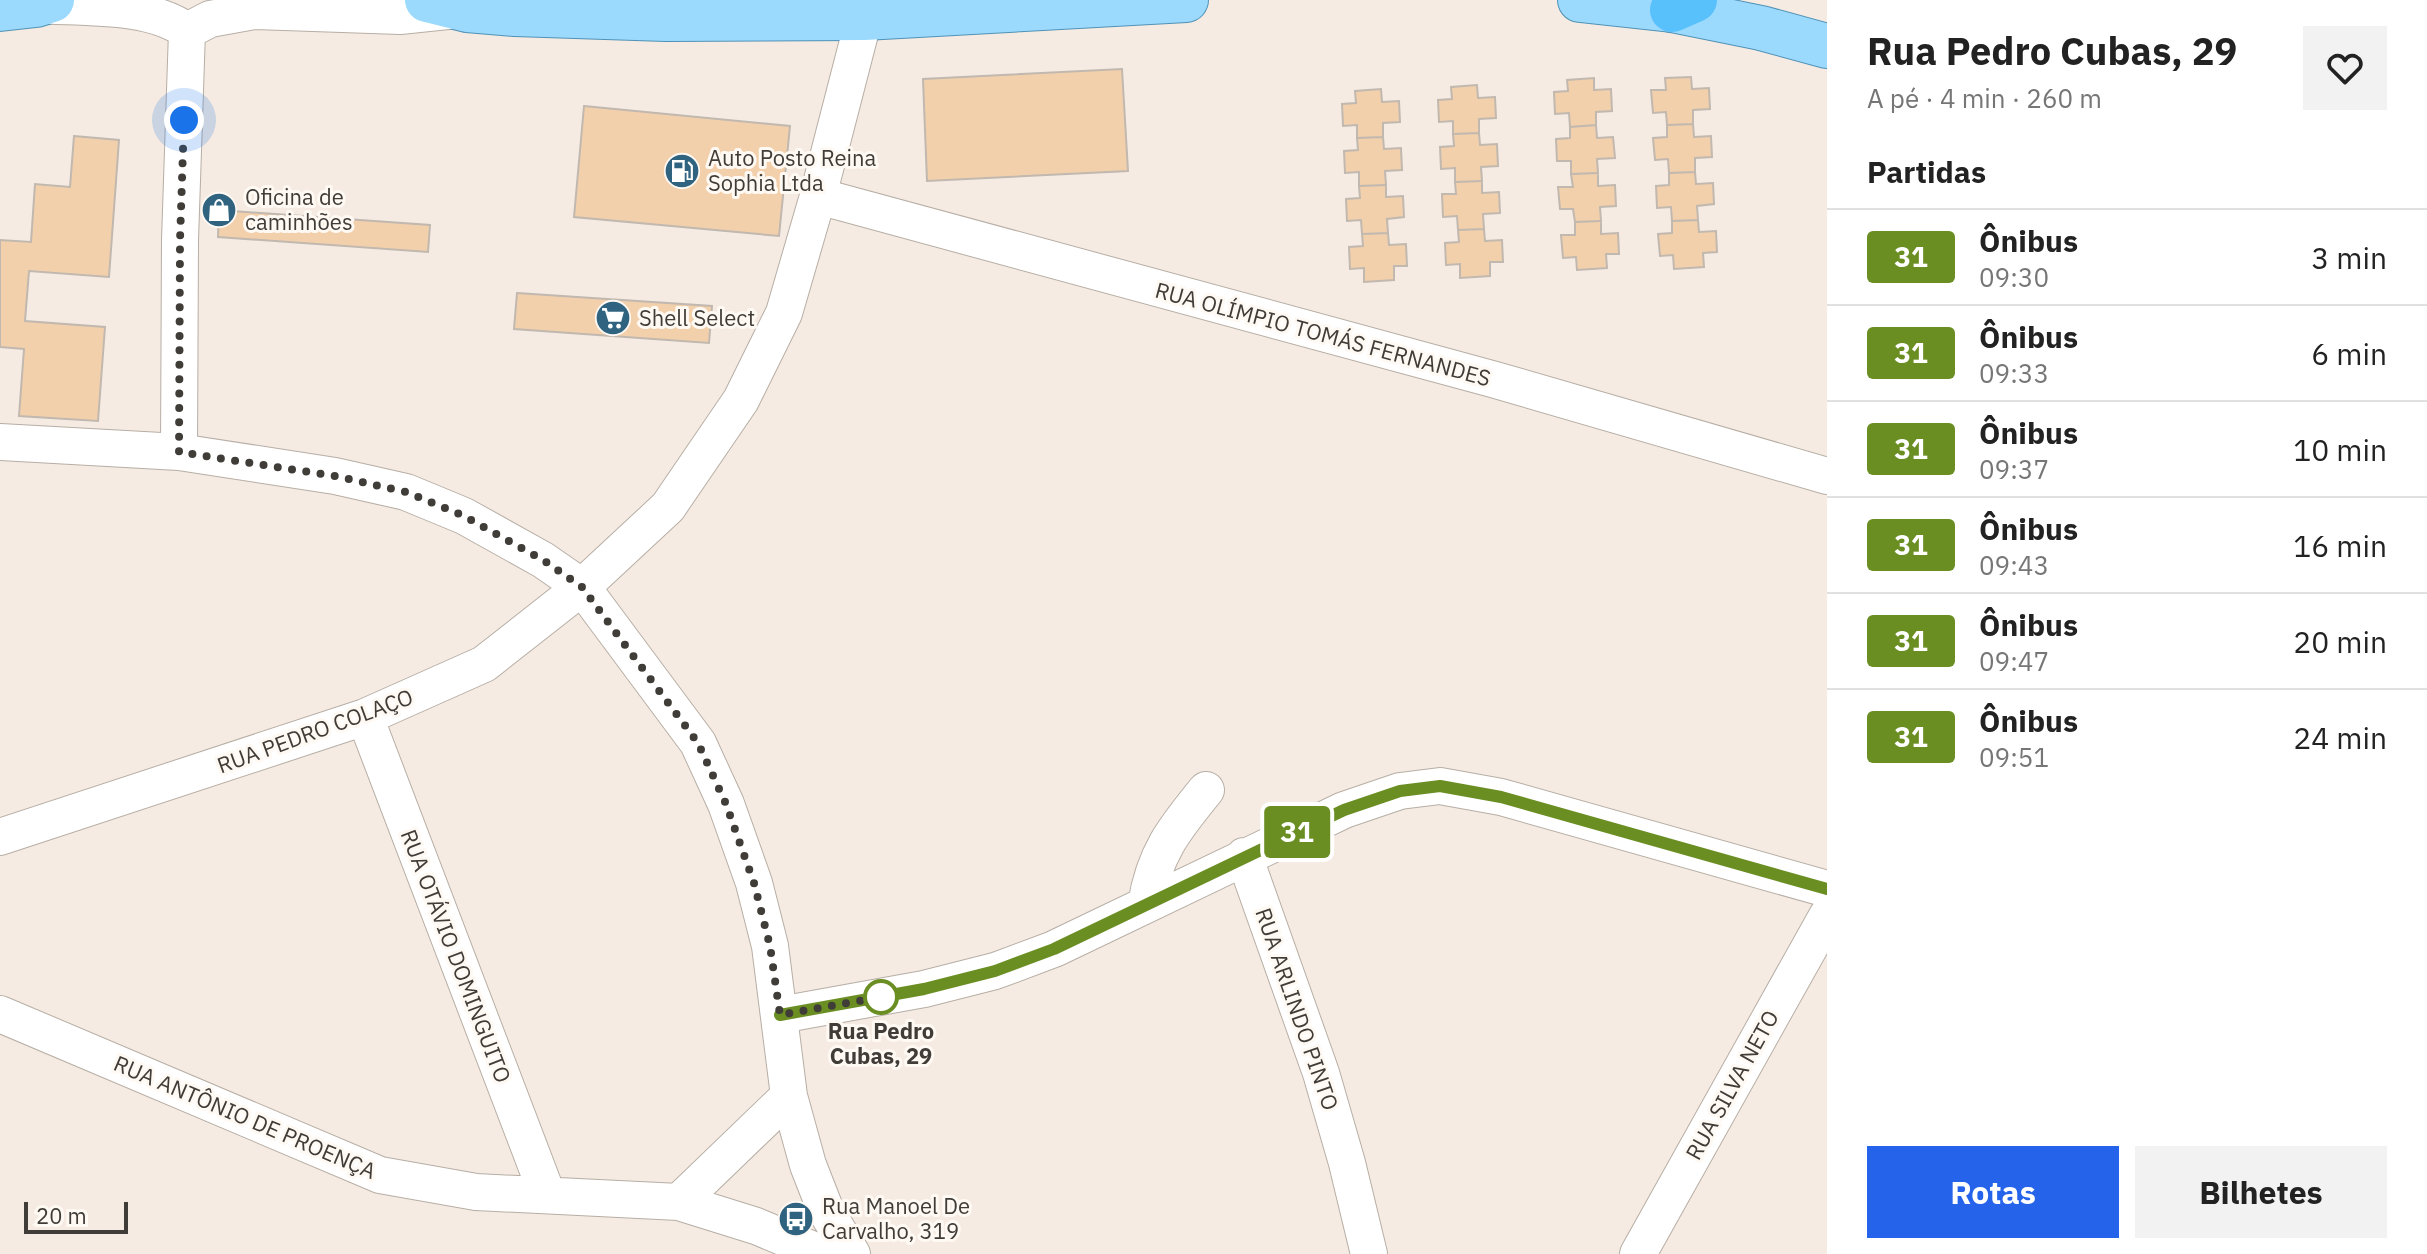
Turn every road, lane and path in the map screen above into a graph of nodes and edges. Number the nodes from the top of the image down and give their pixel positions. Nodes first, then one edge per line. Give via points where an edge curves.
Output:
1 (1186, 0) edge
2 (1580, 0) edge
3 (29, 5) edge
4 (447, 5) edge
5 (1684, 5) edge
6 (866, 9) edge
7 (187, 31) junction
8 (1827, 46) edge
9 (818, 196) junction
10 (0, 442) edge
11 (179, 452) junction
12 (1827, 476) edge
13 (582, 587) junction
14 (365, 717) junction
15 (1206, 790) dead end
16 (0, 837) edge
17 (1244, 856) junction
18 (1827, 889) edge
19 (1146, 905) junction
20 (1827, 916) edge
21 (0, 1014) edge
22 (780, 1015) junction
23 (789, 1096) junction
24 (547, 1194) junction
25 (679, 1202) junction
26 (823, 1254) edge
27 (852, 1254) edge
28 (1367, 1254) edge
29 (1638, 1254) edge

1 - 6 main road
2 - 5 main road
3 - 7 street via 126,10 172,21
4 - 6 main road via 666,19
4 - 7 street via 400,16 230,13
5 - 8 main road
6 - 9 street, RUA PEDRO COLAÇO
7 - 11 street
9 - 12 street, RUA OLÍMPIO TOMÁS FERNANDES
9 - 13 street, RUA PEDRO COLAÇO via 784,313 741,400 668,507
10 - 11 street
11 - 13 street via 406,492 464,516
13 - 14 street, RUA PEDRO COLAÇO via 484,664
13 - 22 street via 704,755 754,883
14 - 16 street, RUA PEDRO COLAÇO
14 - 24 street, RUA OTÁVIO DOMINGUITO
15 - 19 street via 1159,853
17 - 18 street via 1344,810 1400,791 1440,786 1501,797
17 - 19 street
17 - 28 street, RUA ARLINDO PINTO via 1321,1073
19 - 22 street via 995,971
20 - 29 street, RUA SILVA NETO
21 - 24 street, RUA ANTÔNIO DE PROENÇA via 380,1175 476,1192
22 - 23 street
23 - 25 street
23 - 27 street via 826,1211
24 - 25 street, RUA ANTÔNIO DE PROENÇA
25 - 26 street, RUA ANTÔNIO DE PROENÇA

